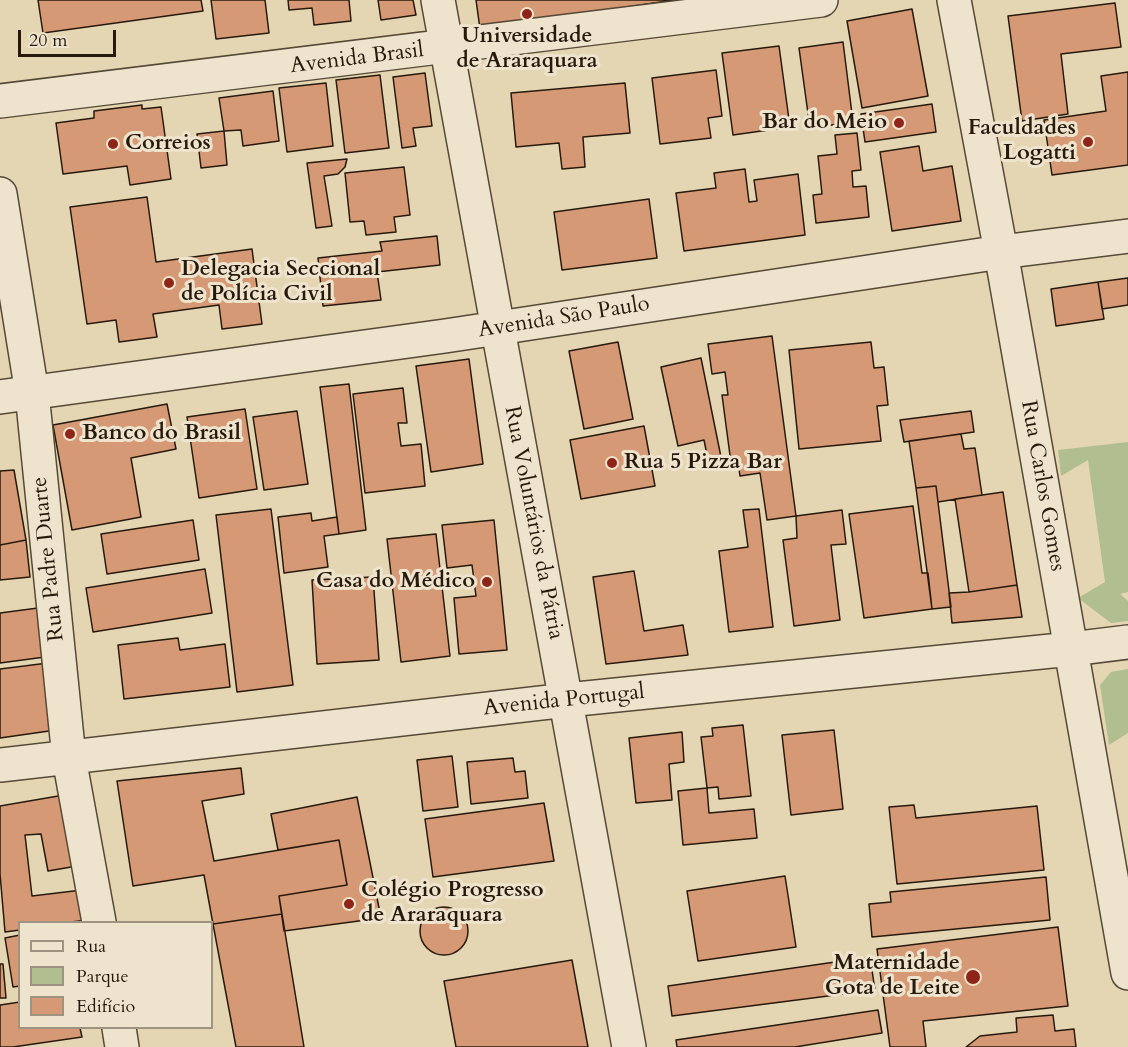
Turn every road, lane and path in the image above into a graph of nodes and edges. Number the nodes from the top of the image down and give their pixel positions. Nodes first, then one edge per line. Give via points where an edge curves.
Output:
1 (438, 0) edge
2 (821, 0) edge
3 (954, 0) edge
4 (446, 48) junction
5 (0, 102) edge
6 (0, 194) edge
7 (1128, 236) edge
8 (1001, 252) junction
9 (497, 328) junction
10 (32, 393) junction
11 (0, 397) edge
12 (1128, 642) edge
13 (1071, 649) junction
14 (567, 700) junction
15 (69, 758) junction
16 (0, 765) edge
17 (99, 921) edge
18 (1128, 973) edge
19 (119, 1029) edge
20 (122, 1047) edge
21 (629, 1047) edge

1 - 4 street, Rua Voluntários da Pátria
2 - 4 street, Avenida Brasil
3 - 8 street, Rua Carlos Gomes
4 - 5 street, Avenida Brasil
4 - 9 street, Rua Voluntários da Pátria
6 - 10 street, Rua Padre Duarte
7 - 8 street, Avenida São Paulo
8 - 9 street, Avenida São Paulo
8 - 13 street, Rua Carlos Gomes
9 - 10 street, Avenida São Paulo
9 - 14 street, Rua Voluntários da Pátria
10 - 11 street, Avenida São Paulo
10 - 15 street, Rua Padre Duarte
12 - 13 street, Avenida Portugal
13 - 14 street, Avenida Portugal
13 - 18 street, Rua Carlos Gomes
14 - 15 street, Avenida Portugal
14 - 21 street, Rua Voluntários da Pátria
15 - 16 street, Avenida Portugal
15 - 17 street, Rua Padre Duarte
19 - 20 street

